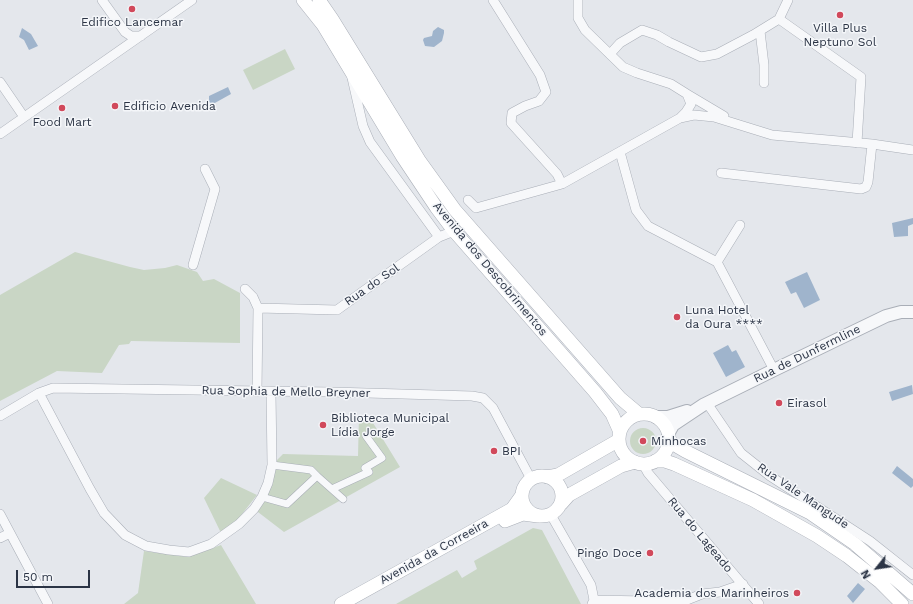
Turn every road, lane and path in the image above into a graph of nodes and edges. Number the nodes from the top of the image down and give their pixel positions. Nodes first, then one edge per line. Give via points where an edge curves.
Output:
1 (102, 0) edge
2 (192, 0) edge
3 (303, 0) edge
4 (318, 0) edge
5 (493, 0) edge
6 (578, 0) edge
7 (788, 0) edge
8 (779, 18) junction
9 (760, 31) junction
10 (141, 36) junction
11 (610, 54) junction
12 (350, 70) junction
13 (0, 82) edge
14 (764, 83) dead end
15 (687, 94) junction
16 (24, 117) junction
17 (680, 118) junction
18 (732, 122) junction
19 (0, 134) edge
20 (857, 143) junction
21 (872, 144) junction
22 (913, 150) edge
23 (620, 152) junction
24 (205, 169) dead end
25 (722, 173) dead end
26 (562, 184) junction
27 (468, 200) dead end
28 (740, 225) dead end
29 (454, 231) junction
30 (439, 237) junction
31 (717, 262) junction
32 (192, 265) dead end
33 (245, 289) dead end
34 (258, 308) junction
35 (913, 312) edge
36 (774, 370) junction
37 (257, 392) junction
38 (271, 392) junction
39 (38, 393) junction
40 (705, 404) junction
41 (639, 414) junction
42 (0, 415) edge
43 (656, 417) junction
44 (366, 436) dead end
45 (619, 436) junction
46 (668, 436) junction
47 (644, 462) junction
48 (272, 465) junction
49 (317, 476) junction
50 (547, 477) junction
51 (531, 479) junction
52 (332, 489) junction
53 (522, 495) junction
54 (262, 497) junction
55 (343, 499) dead end
56 (561, 504) junction
57 (0, 514) edge
58 (545, 516) junction
59 (10, 533) junction
60 (0, 538) edge
61 (913, 575) edge
62 (742, 584) junction
63 (913, 594) edge
64 (593, 602) edge
65 (646, 603) edge
66 (48, 604) edge
67 (341, 604) edge
68 (355, 604) edge
69 (759, 604) edge
70 (902, 604) edge

1 - 10 street via 125,32 131,36
2 - 10 street
3 - 12 main road, Avenida dos Descobrimentos via 324,25
4 - 41 main road, Avenida dos Descobrimentos via 419,160 455,210 615,393
5 - 26 street via 540,75 546,92 539,101 512,113 511,123 557,174
6 - 11 street via 578,18 585,30
7 - 8 street
8 - 9 street
8 - 20 street via 860,77
9 - 11 street via 717,54 701,58 642,30 620,42
9 - 14 street
10 - 16 street
11 - 15 street via 624,67 671,84
12 - 29 main road, Avenida dos Descobrimentos via 415,178
12 - 30 street via 363,126 370,142
13 - 16 street
15 - 17 street via 690,104
15 - 18 street
16 - 19 street
17 - 18 street via 694,115
17 - 23 street
18 - 20 street via 772,135
20 - 21 street
21 - 22 street
21 - 25 street via 868,182 866,187 861,188
23 - 26 street
23 - 31 street via 636,210 648,226
24 - 32 street via 215,189
26 - 27 street via 476,208
28 - 31 street
29 - 30 street, Rua do Sol
29 - 45 main road, Avenida dos Descobrimentos via 595,392 612,414
30 - 34 street, Rua do Sol via 337,310
31 - 36 street
33 - 34 street via 253,297
34 - 37 street
35 - 36 street, Rua de Dunfermline via 886,316
36 - 40 street, Rua de Dunfermline
37 - 38 street, Rua Sophia de Mello Breyner
37 - 39 street, Rua Sophia de Mello Breyner via 53,388
38 - 48 street
38 - 51 street, Rua Sophia de Mello Breyner via 483,398 493,408
39 - 42 street, Rua Sophia de Mello Breyner
39 - 54 street via 104,513 125,535 146,546 189,552 211,544 239,524
40 - 43 street, Rua de Dunfermline via 668,417
40 - 46 street, Rua de Dunfermline via 673,425
40 - 61 street, Rua Vale Mangude via 741,453 770,476 870,540
41 - 43 main road
41 - 45 main road via 627,421
43 - 46 main road via 662,422
44 - 52 street via 382,458 365,468 369,472
45 - 47 main road via 624,453 629,458
45 - 50 main road via 558,475
46 - 47 main road via 665,452
46 - 63 main road via 673,444 684,451 810,513 855,544
47 - 56 main road via 621,466 569,495
47 - 62 street, Rua do Lageado via 648,473
47 - 70 main road via 665,461 674,464 753,500 847,556 880,582
48 - 49 street via 311,470
48 - 54 street
49 - 52 street
49 - 54 street via 286,504
50 - 51 main road
50 - 56 main road via 559,485 562,491
51 - 53 main road
52 - 55 street
53 - 58 main road via 522,500 531,513
53 - 67 main road, Avenida da Correeira via 512,509
56 - 58 main road via 558,509
57 - 59 street
58 - 64 street via 591,585
58 - 68 main road, Avenida da Correeira via 516,515
59 - 60 street
59 - 66 street
62 - 65 street via 687,600
62 - 69 street, Rua do Lageado
64 - 65 street

